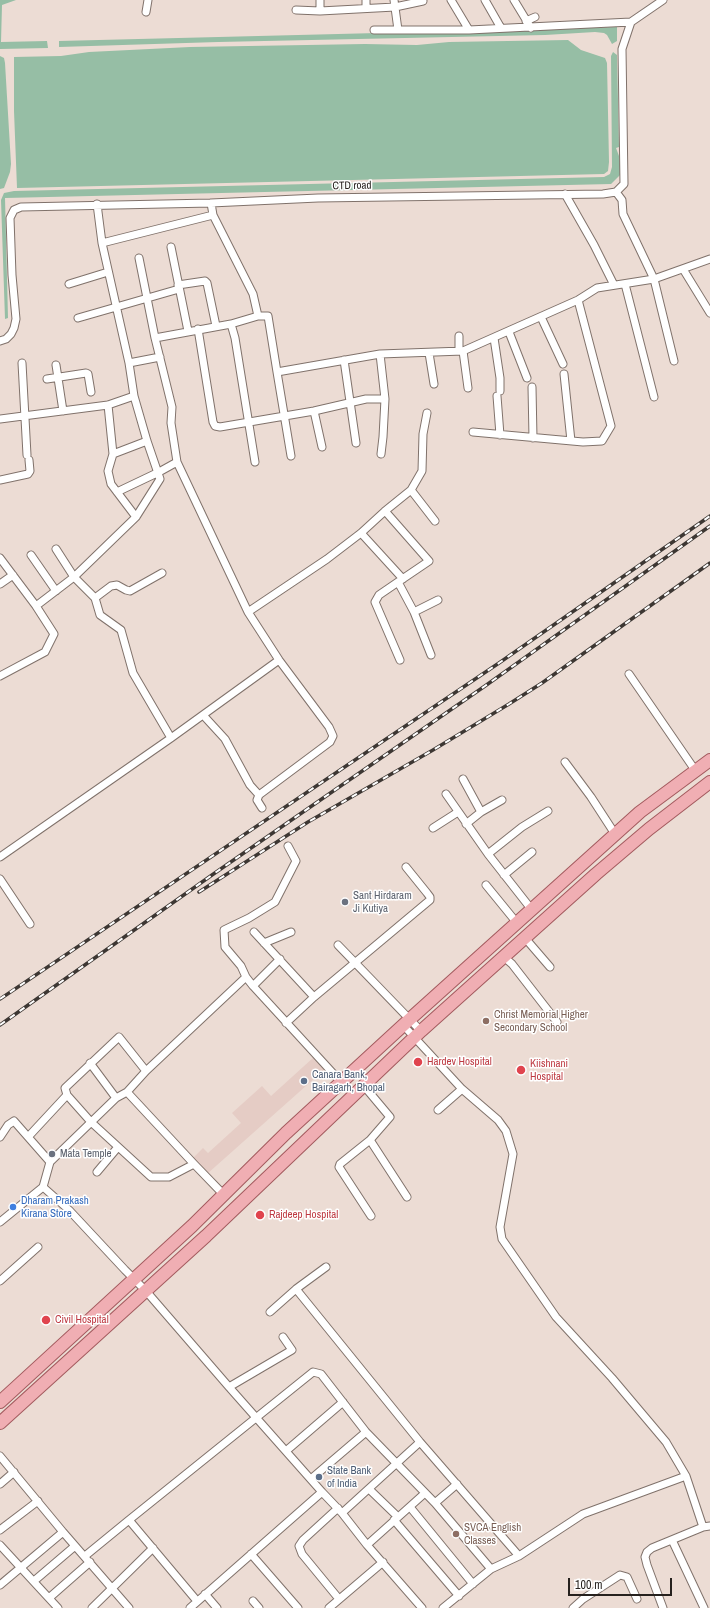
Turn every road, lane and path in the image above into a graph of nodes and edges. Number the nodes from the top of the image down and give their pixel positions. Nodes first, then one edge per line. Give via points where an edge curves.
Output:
1 (148, 0) edge
2 (320, 0) edge
3 (366, 0) edge
4 (423, 0) edge
5 (451, 0) edge
6 (485, 0) edge
7 (514, 0) edge
8 (663, 0) edge
9 (394, 3) edge
10 (366, 8) junction
11 (296, 10) dead end
12 (320, 11) junction
13 (146, 12) dead end
14 (535, 16) dead end
15 (526, 21) junction
16 (631, 22) junction
17 (501, 28) junction
18 (531, 28) junction
19 (374, 30) dead end
20 (398, 30) junction
21 (469, 30) junction
22 (616, 192) junction
23 (565, 194) junction
24 (211, 203) junction
25 (97, 204) junction
26 (213, 215) junction
27 (102, 243) junction
28 (171, 247) dead end
29 (139, 258) dead end
30 (710, 260) edge
31 (683, 269) junction
32 (108, 272) junction
33 (654, 279) junction
34 (69, 284) dead end
35 (625, 284) junction
36 (614, 285) junction
37 (178, 287) junction
38 (147, 298) junction
39 (578, 300) junction
40 (116, 306) junction
41 (710, 313) edge
42 (258, 316) junction
43 (541, 317) junction
44 (78, 318) dead end
45 (231, 324) junction
46 (216, 326) junction
47 (198, 329) junction
48 (188, 331) junction
49 (509, 332) junction
50 (459, 336) dead end
51 (155, 338) junction
52 (494, 338) junction
53 (0, 341) edge
54 (461, 351) junction
55 (429, 352) junction
56 (380, 354) junction
57 (160, 357) junction
58 (344, 360) junction
59 (674, 361) dead end
60 (22, 363) dead end
61 (129, 363) junction
62 (563, 364) dead end
63 (56, 365) dead end
64 (277, 372) junction
65 (564, 374) dead end
66 (58, 377) junction
67 (527, 378) dead end
68 (47, 379) dead end
69 (434, 384) dead end
70 (532, 387) dead end
71 (468, 388) dead end
72 (91, 392) dead end
73 (134, 396) junction
74 (654, 397) dead end
75 (385, 399) junction
76 (350, 402) junction
77 (108, 405) junction
78 (63, 411) junction
79 (314, 411) junction
80 (427, 413) dead end
81 (26, 415) junction
82 (284, 416) junction
83 (0, 419) edge
84 (248, 422) junction
85 (473, 432) dead end
86 (500, 435) junction
87 (532, 438) junction
88 (147, 441) junction
89 (571, 441) junction
90 (356, 443) dead end
91 (322, 447) dead end
92 (113, 454) junction
93 (381, 454) dead end
94 (291, 456) dead end
95 (177, 462) junction
96 (255, 462) dead end
97 (159, 472) junction
98 (0, 480) edge
99 (411, 490) junction
100 (116, 492) junction
101 (385, 511) junction
102 (136, 517) junction
103 (435, 521) dead end
104 (361, 533) junction
105 (56, 549) dead end
106 (31, 555) dead end
107 (0, 558) edge
108 (162, 573) dead end
109 (13, 575) junction
110 (74, 577) junction
111 (401, 580) junction
112 (0, 584) edge
113 (56, 591) junction
114 (95, 598) junction
115 (438, 600) dead end
116 (36, 606) junction
117 (248, 612) junction
118 (414, 612) junction
119 (431, 655) dead end
120 (279, 660) junction
121 (400, 660) dead end
122 (630, 674) dead end
123 (0, 676) edge
124 (203, 715) junction
125 (171, 738) junction
126 (710, 760) edge
127 (564, 762) dead end
128 (695, 770) junction
129 (463, 779) dead end
130 (710, 782) edge
131 (446, 794) dead end
132 (259, 795) junction
133 (502, 800) dead end
134 (262, 808) dead end
135 (548, 811) dead end
136 (458, 812) junction
137 (482, 812) junction
138 (466, 824) junction
139 (433, 828) dead end
140 (615, 834) junction
141 (288, 846) dead end
142 (532, 852) dead end
143 (488, 854) junction
144 (0, 856) edge
145 (406, 867) dead end
146 (504, 875) junction
147 (0, 879) edge
148 (486, 885) dead end
149 (532, 910) junction
150 (517, 923) junction
151 (30, 924) dead end
152 (254, 932) dead end
153 (291, 932) dead end
154 (526, 938) junction
155 (264, 942) junction
156 (338, 945) dead end
157 (504, 957) junction
158 (280, 959) junction
159 (355, 963) junction
160 (550, 967) dead end
161 (246, 977) junction
162 (253, 986) junction
163 (314, 996) junction
164 (286, 1022) junction
165 (406, 1022) junction
166 (557, 1022) dead end
167 (417, 1034) junction
168 (90, 1064) junction
169 (146, 1071) junction
170 (341, 1082) junction
171 (364, 1086) junction
172 (462, 1089) junction
173 (127, 1092) junction
174 (67, 1095) junction
175 (116, 1098) junction
176 (438, 1110) dead end
177 (91, 1122) junction
178 (0, 1137) edge
179 (28, 1137) junction
180 (370, 1140) junction
181 (118, 1147) junction
182 (50, 1162) junction
183 (194, 1164) junction
184 (97, 1172) dead end
185 (43, 1187) junction
186 (224, 1195) junction
187 (408, 1197) dead end
188 (371, 1216) dead end
189 (0, 1222) edge
190 (38, 1247) dead end
191 (326, 1267) dead end
192 (134, 1279) junction
193 (0, 1281) edge
194 (296, 1289) junction
195 (146, 1291) junction
196 (270, 1312) dead end
197 (283, 1337) dead end
198 (229, 1387) junction
199 (0, 1402) edge
200 (343, 1402) junction
201 (256, 1417) junction
202 (0, 1423) edge
203 (366, 1432) junction
204 (420, 1442) junction
205 (286, 1451) junction
206 (0, 1456) edge
207 (397, 1464) junction
208 (14, 1472) junction
209 (686, 1476) junction
210 (311, 1479) junction
211 (0, 1484) edge
212 (457, 1484) junction
213 (369, 1489) junction
214 (322, 1492) junction
215 (425, 1493) junction
216 (38, 1501) junction
217 (435, 1503) junction
218 (410, 1507) junction
219 (340, 1511) junction
220 (396, 1518) junction
221 (129, 1520) junction
222 (706, 1527) edge
223 (0, 1530) edge
224 (63, 1532) junction
225 (672, 1540) junction
226 (0, 1545) edge
227 (367, 1545) junction
228 (75, 1546) junction
229 (153, 1548) junction
230 (251, 1554) junction
231 (519, 1556) junction
232 (87, 1559) junction
233 (383, 1562) junction
234 (21, 1567) junction
235 (490, 1569) junction
236 (34, 1581) junction
237 (0, 1584) edge
238 (473, 1584) junction
239 (113, 1589) junction
240 (205, 1594) junction
241 (459, 1596) junction
242 (49, 1598) junction
243 (339, 1599) junction
244 (253, 1600) dead end
245 (637, 1600) dead end
246 (198, 1601) junction
247 (58, 1608) edge
248 (93, 1608) edge
249 (129, 1608) edge
250 (190, 1608) edge
251 (217, 1608) edge
252 (258, 1608) edge
253 (298, 1608) edge
254 (329, 1608) edge
255 (422, 1608) edge
256 (443, 1608) edge
257 (573, 1608) edge
258 (663, 1608) edge
259 (704, 1608) edge

1 - 13 street
2 - 12 street
3 - 10 street
4 - 9 street
5 - 21 street
6 - 17 street
7 - 15 street
8 - 16 street
9 - 10 street
9 - 20 street
10 - 12 street
11 - 12 street
14 - 15 street
15 - 18 street
16 - 18 street
16 - 22 street via 622,49 624,184
17 - 18 street
17 - 21 street
19 - 20 street
20 - 21 street
22 - 23 street, CTD road
22 - 33 street via 622,200 623,214
23 - 24 street, CTD road via 318,198
23 - 36 street
24 - 25 street, CTD road
24 - 26 street
25 - 27 street
25 - 53 street, CTD road via 21,207 14,210 10,218 16,319 12,334
26 - 27 street
26 - 42 street via 253,294
27 - 32 street
28 - 37 street
29 - 38 street
30 - 31 street
31 - 33 street
31 - 41 street
32 - 34 street
32 - 40 street
33 - 35 street
33 - 59 street
35 - 36 street
35 - 74 street
36 - 39 street via 597,288
37 - 38 street
37 - 46 street via 206,281
37 - 48 street
38 - 40 street
38 - 51 street
39 - 43 street
39 - 89 street via 611,426 602,441
40 - 44 street
40 - 61 street
42 - 45 street
42 - 64 street via 268,316 270,320
43 - 49 street
43 - 62 street
45 - 46 street
45 - 84 street
46 - 47 street
47 - 48 street
47 - 84 street via 215,426
48 - 51 street
49 - 52 street
49 - 67 street
50 - 54 street
51 - 57 street
52 - 54 street
52 - 86 street via 500,378
54 - 55 street
54 - 71 street
55 - 56 street
55 - 69 street
56 - 58 street
56 - 75 street
57 - 61 street
57 - 95 street via 172,407 171,423
58 - 64 street
58 - 76 street
60 - 81 street
61 - 73 street
63 - 66 street
64 - 82 street
65 - 89 street
66 - 68 street
66 - 72 street via 86,373
66 - 78 street
70 - 87 street
73 - 77 street
73 - 88 street
75 - 76 street
75 - 93 street
76 - 79 street
76 - 90 street
77 - 78 street
77 - 92 street
78 - 81 street
79 - 82 street
79 - 91 street
80 - 99 street via 423,434 422,471
81 - 83 street
81 - 98 street via 30,471 28,474
82 - 84 street
82 - 94 street
84 - 96 street
85 - 86 street
86 - 87 street
87 - 89 street
88 - 92 street
88 - 97 street
92 - 100 street via 108,471
95 - 97 street
95 - 117 street
97 - 100 street
97 - 102 street via 159,481
99 - 101 street
99 - 103 street
100 - 102 street
101 - 104 street
101 - 111 street via 429,561
102 - 110 street
104 - 111 street
104 - 117 street
105 - 110 street
106 - 113 street
107 - 109 street
108 - 114 street via 130,591 117,585 111,586
109 - 112 street
109 - 116 street
110 - 113 street
110 - 114 street
111 - 118 street
111 - 121 street via 379,595 375,602
113 - 116 street
114 - 125 street via 100,615 121,630 132,673
115 - 118 street
116 - 123 street via 54,634 45,652
117 - 120 street
118 - 119 street
120 - 124 street
120 - 132 street via 330,727 333,736 330,742
122 - 128 street
124 - 125 street
124 - 132 street via 225,739 250,785
125 - 144 street
126 - 128 main road
127 - 140 street
128 - 140 main road
129 - 137 street
130 - 154 main road via 649,829
131 - 136 street
132 - 134 street via 257,800
133 - 137 street
135 - 143 street via 522,827
136 - 138 street
136 - 139 street
137 - 138 street
138 - 143 street
140 - 149 main road
141 - 161 street via 296,861 275,902 224,930 225,947 241,966
142 - 146 street
143 - 146 street
145 - 159 street via 428,893 430,900
146 - 149 street
147 - 151 street
148 - 150 street
149 - 150 main road
150 - 165 main road
152 - 155 street
153 - 155 street
154 - 157 main road
154 - 160 street
155 - 158 street
156 - 159 street
157 - 166 street
157 - 167 main road
158 - 162 street
158 - 163 street
159 - 163 street
159 - 165 street
161 - 162 street
161 - 169 street
162 - 164 street
163 - 164 street
164 - 170 street
165 - 167 street
165 - 170 main road
167 - 171 main road
167 - 172 street
168 - 169 street via 119,1037
168 - 174 street via 65,1088
168 - 175 street
169 - 173 street
170 - 186 main road
171 - 180 street via 390,1117
171 - 195 main road
172 - 176 street
172 - 209 street via 498,1120 506,1132 513,1154 500,1227 502,1239 556,1317 666,1442
173 - 175 street
173 - 183 street
174 - 177 street
174 - 179 street
175 - 177 street
177 - 181 street
177 - 182 street
178 - 179 street via 8,1125 14,1122
179 - 182 street
180 - 187 street
180 - 188 street via 339,1167
181 - 183 street via 151,1178 169,1177
181 - 184 street
182 - 185 street
183 - 186 street
185 - 189 street
185 - 192 street via 69,1210
186 - 192 main road
190 - 193 street
191 - 194 street
192 - 195 street
192 - 199 main road
194 - 196 street
194 - 204 street
195 - 198 street
195 - 202 main road
197 - 198 street via 292,1350
198 - 201 street
200 - 201 street via 321,1374 313,1372
200 - 203 street
200 - 205 street
201 - 205 street
201 - 221 street
203 - 207 street
203 - 210 street
204 - 207 street
204 - 212 street
205 - 210 street
206 - 208 street
207 - 213 street
207 - 215 street
208 - 211 street
208 - 216 street
209 - 222 street
209 - 231 street via 583,1514
210 - 214 street
212 - 217 street
212 - 231 street
213 - 219 street
213 - 220 street
214 - 219 street
214 - 230 street
215 - 217 street
215 - 218 street
216 - 223 street
216 - 224 street
217 - 235 street
218 - 220 street
218 - 238 street
219 - 227 street
219 - 243 street via 299,1546 302,1554
220 - 227 street
220 - 241 street
221 - 229 street
221 - 232 street
222 - 225 street
224 - 228 street
224 - 234 street
225 - 258 street via 649,1550 645,1557
225 - 259 street
226 - 234 street
227 - 233 street
228 - 232 street
228 - 236 street
229 - 239 street
229 - 246 street
230 - 240 street
230 - 253 street
231 - 235 street
232 - 239 street
232 - 242 street
233 - 243 street
233 - 255 street
234 - 236 street
234 - 237 street
235 - 238 street
236 - 242 street
238 - 241 street
239 - 248 street
239 - 249 street
240 - 246 street
240 - 251 street
241 - 256 street
242 - 247 street
243 - 254 street
244 - 252 street
245 - 257 street via 628,1577 620,1575 583,1598
246 - 250 street

